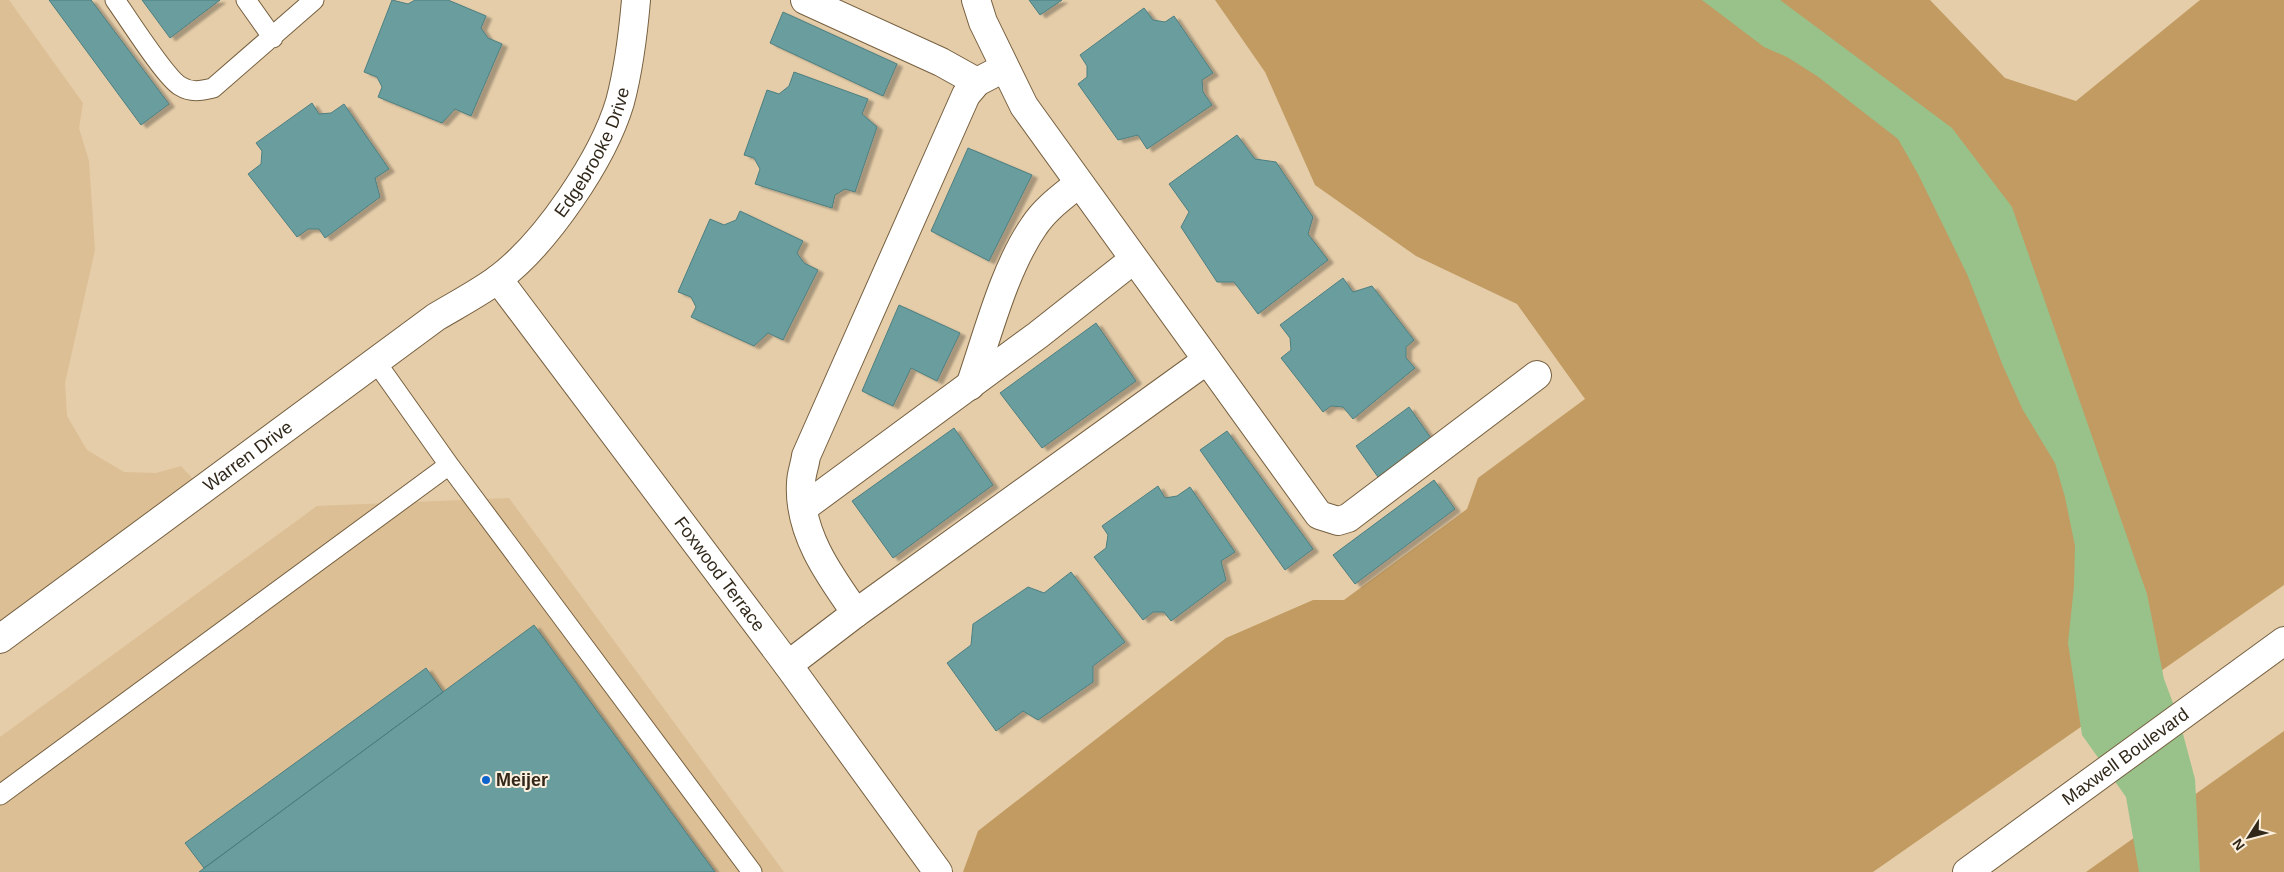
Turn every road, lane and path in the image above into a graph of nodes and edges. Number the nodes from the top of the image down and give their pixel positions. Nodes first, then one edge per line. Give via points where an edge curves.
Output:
1 (115, 0) edge
2 (246, 0) edge
3 (314, 0) edge
4 (636, 0) edge
5 (805, 0) edge
6 (976, 0) edge
7 (274, 38) junction
8 (1004, 68) junction
9 (976, 82) junction
10 (1078, 184) junction
11 (1133, 260) junction
12 (498, 279) junction
13 (1207, 360) junction
14 (376, 362) junction
15 (1538, 375) dead end
16 (970, 386) junction
17 (449, 466) junction
18 (803, 508) junction
19 (856, 613) junction
20 (0, 639) edge
21 (2284, 641) edge
22 (788, 665) junction
23 (0, 795) edge
24 (752, 872) edge
25 (938, 872) edge
26 (1967, 872) edge

1 - 7 lane via 179,86 196,92 213,88
2 - 7 lane
3 - 7 lane
4 - 12 street, Edgebrooke Drive via 632,48 619,103 602,146 547,231
5 - 9 street via 941,62
6 - 8 street
8 - 9 street
8 - 10 street via 1024,106
9 - 18 street via 966,95 806,456 800,483
10 - 11 street
10 - 16 street via 1053,204 1034,226 1020,251
11 - 13 street
11 - 16 street
12 - 14 street, Warren Drive via 436,317
12 - 22 street, Foxwood Terrace
13 - 15 street via 1319,515 1338,521 1348,518
13 - 19 street
14 - 17 lane
14 - 20 street, Warren Drive
16 - 18 street
17 - 23 lane
17 - 24 lane
18 - 19 street via 820,559
19 - 22 street
21 - 26 street, Maxwell Boulevard
22 - 25 street, Foxwood Terrace

